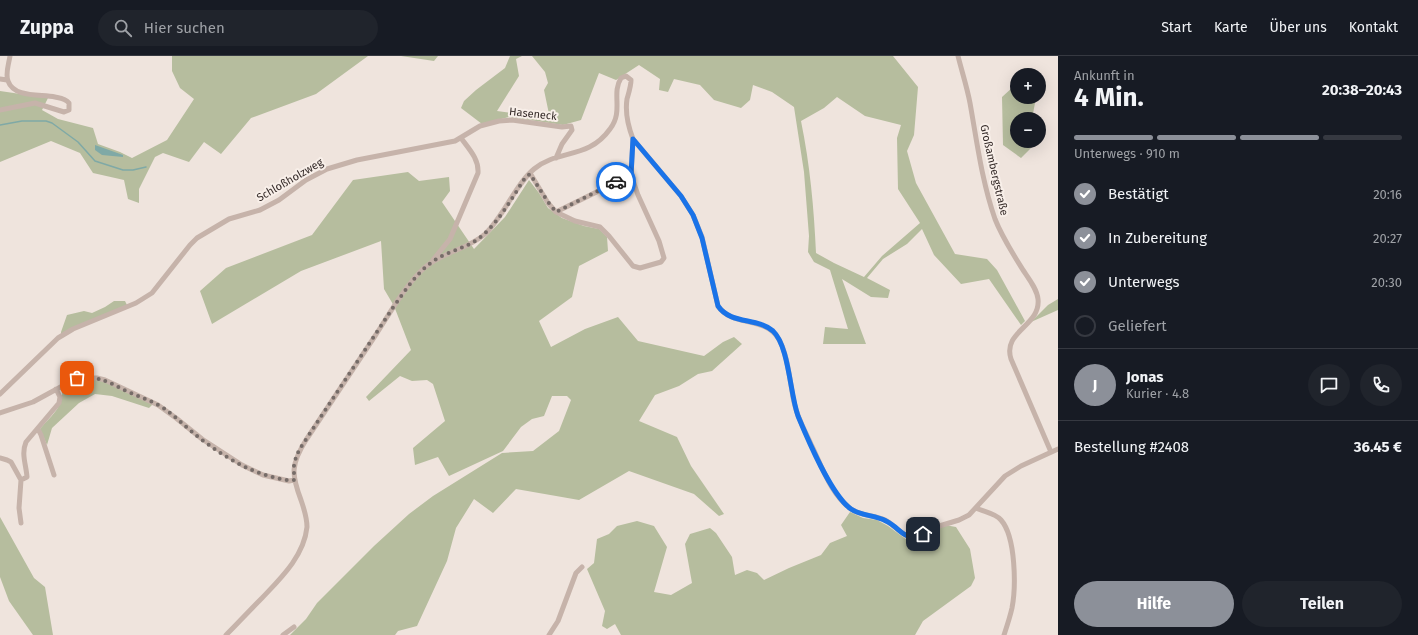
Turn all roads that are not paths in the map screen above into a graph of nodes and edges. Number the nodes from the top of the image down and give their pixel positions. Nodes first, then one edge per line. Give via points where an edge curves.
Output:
1 (10, 56) edge
2 (958, 56) edge
3 (0, 79) edge
4 (7, 80) junction
5 (0, 110) edge
6 (461, 138) junction
7 (633, 139) junction
8 (556, 158) junction
9 (530, 174) junction
10 (631, 175) junction
11 (556, 212) junction
12 (429, 264) junction
13 (56, 389) junction
14 (0, 394) edge
15 (0, 413) edge
16 (38, 429) junction
17 (1058, 449) edge
18 (1051, 452) junction
19 (0, 458) edge
20 (54, 475) dead end
21 (21, 480) junction
22 (294, 480) junction
23 (976, 508) junction
24 (21, 522) dead end
25 (582, 567) dead end
26 (294, 627) dead end
27 (226, 635) edge
28 (283, 635) edge
29 (549, 635) edge
30 (1004, 635) edge

1 - 4 street
2 - 18 street, Großambergstraße via 994,214 1006,242 1038,295 1035,314 1012,340 1009,349
3 - 4 street
4 - 5 street via 18,92 66,100 69,103 69,110 64,112 35,103
6 - 8 street, Haseneck via 480,126 499,121 571,126 572,130
6 - 12 street via 476,159 478,173 450,239
6 - 14 street, Schloßholzweg via 444,144 343,163 306,180 269,206 222,222 197,238 146,298 58,338
7 - 8 street via 626,111 631,80 626,76 618,84 616,119 605,136 584,150
7 - 10 street
7 - 23 street via 681,196 693,215 702,238 720,310 731,317 769,328 778,337 798,416 829,482 843,502 858,513 876,516 886,521 911,538 970,515
8 - 9 street via 538,166
9 - 11 street
9 - 12 street via 483,235 469,245
10 - 11 street
10 - 11 street via 659,241 664,258 660,262 640,268 633,266 600,227 575,221
12 - 22 street via 408,287 303,445 294,463
13 - 15 street via 33,402
13 - 16 street via 60,403
13 - 22 street via 77,378 105,380 158,406 228,457 248,468 263,475
16 - 20 street
16 - 21 street via 24,446 23,457 27,477
17 - 18 street
18 - 23 street via 1005,476
19 - 21 street via 10,462
21 - 24 street
22 - 27 street via 307,520 298,553 283,575
23 - 30 street via 993,514 1000,520 1008,532 1012,546 1013,596
25 - 29 street via 576,573 558,621
26 - 28 street

